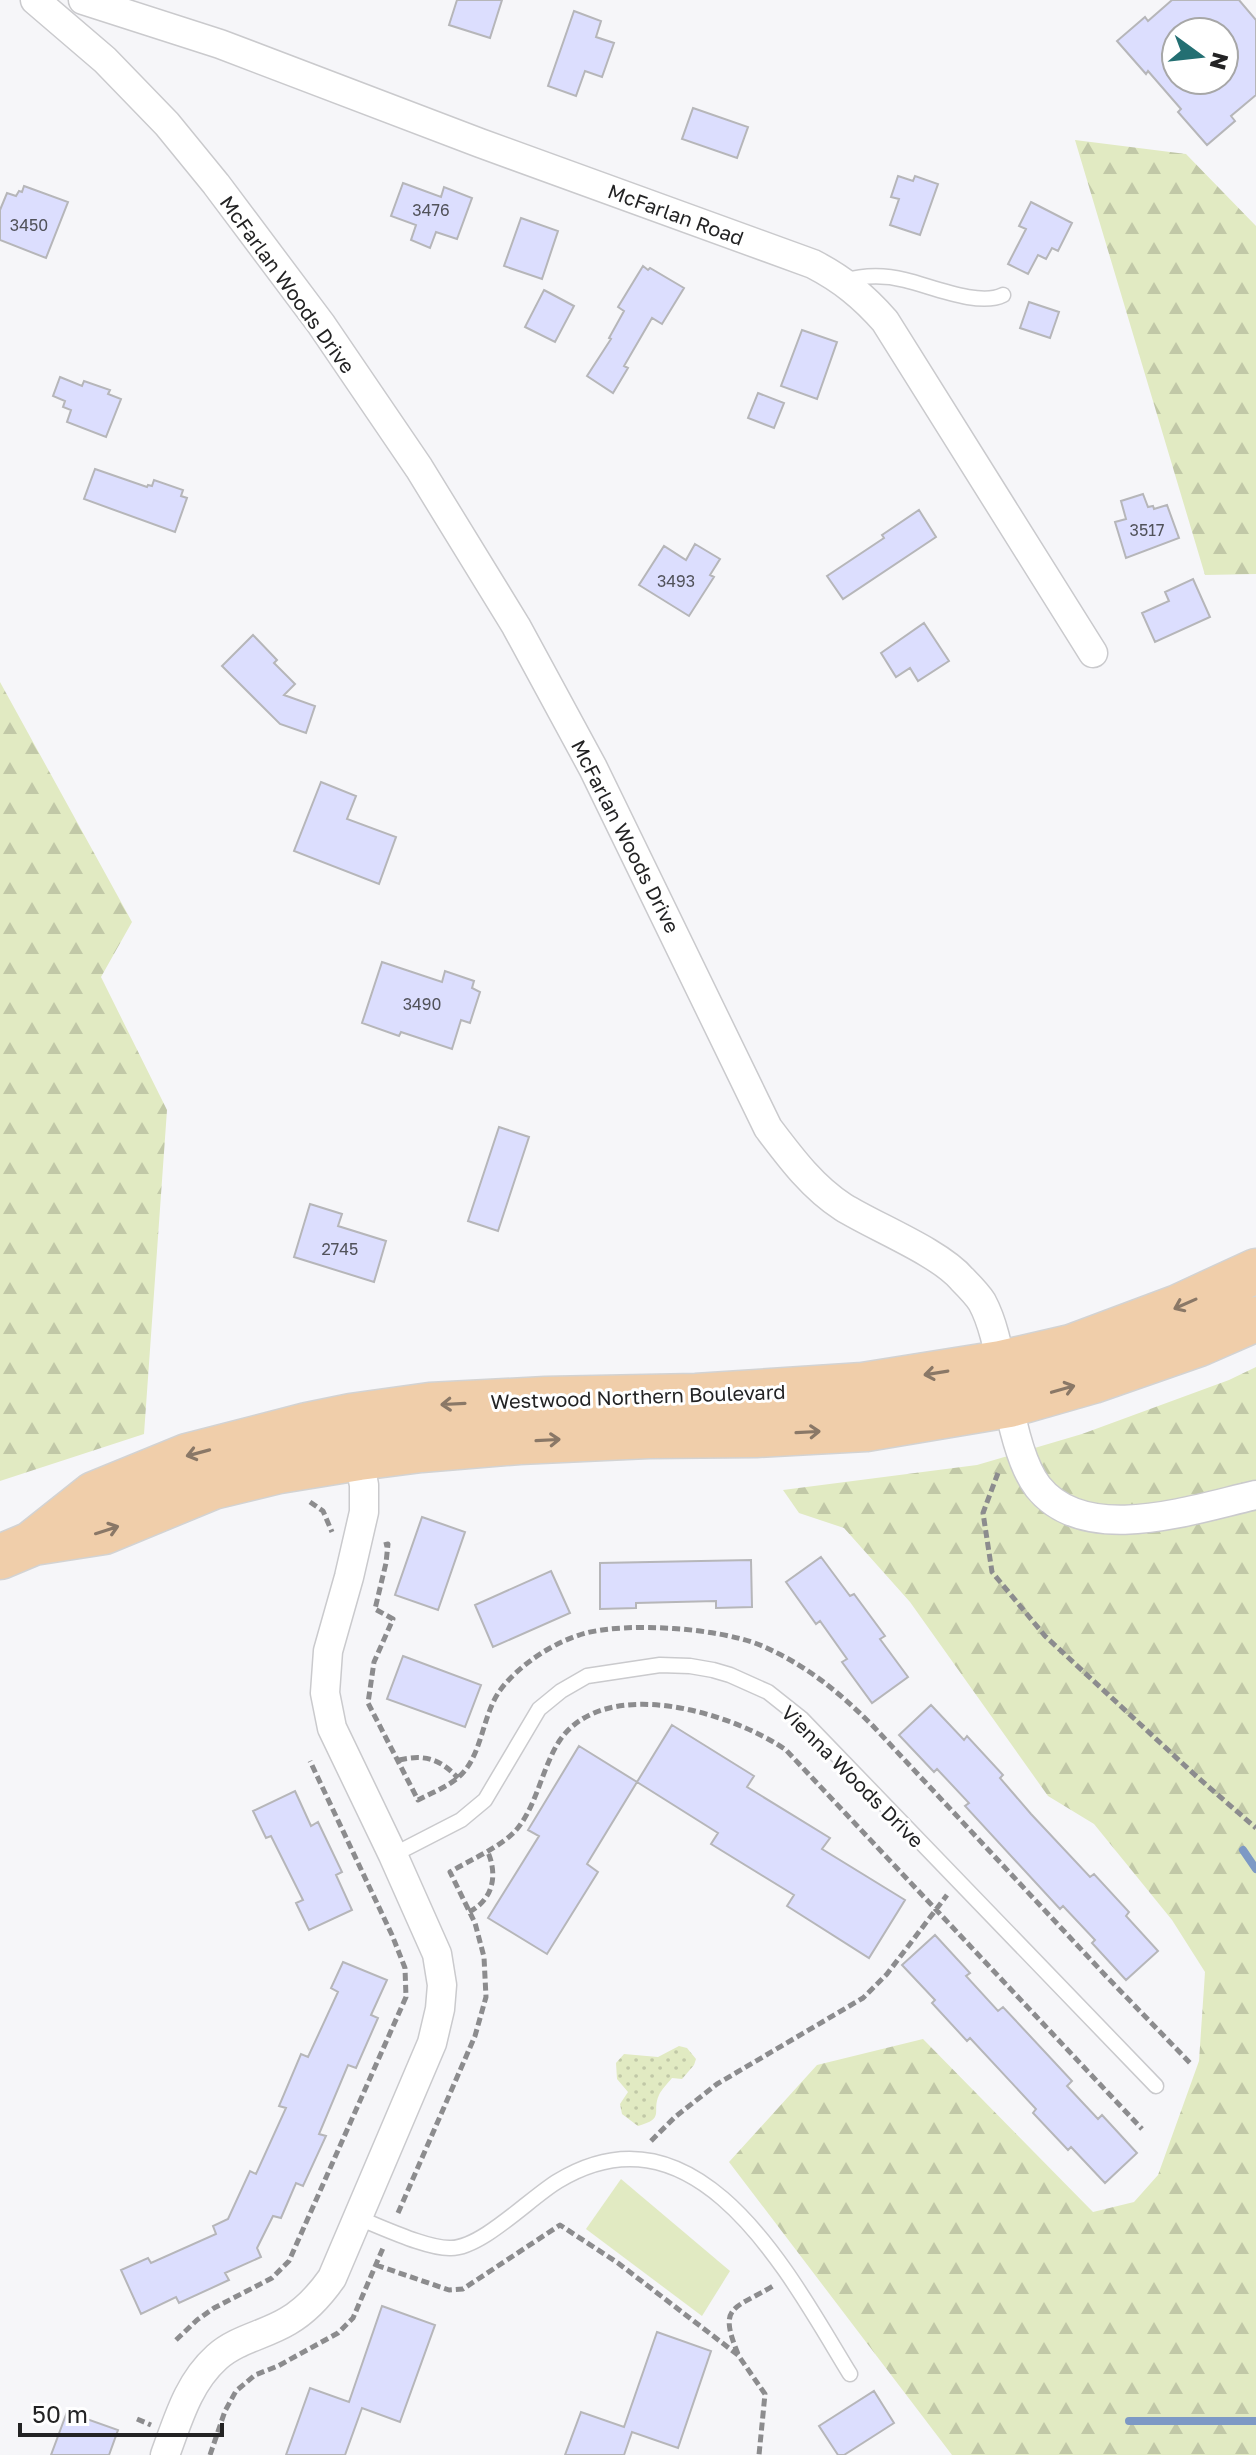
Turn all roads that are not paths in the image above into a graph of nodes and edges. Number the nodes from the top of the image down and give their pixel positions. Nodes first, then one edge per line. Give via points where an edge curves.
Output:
1 (35, 0) edge
2 (83, 0) edge
3 (844, 281) junction
4 (1003, 295) dead end
5 (1093, 653) dead end
6 (1256, 1271) edge
7 (1256, 1319) edge
8 (1001, 1363) junction
9 (1009, 1405) junction
10 (351, 1416) junction
11 (359, 1458) junction
12 (1256, 1495) edge
13 (16, 1551) edge
14 (393, 1855) junction
15 (1156, 2086) dead end
16 (358, 2218) junction
17 (850, 2374) dead end
18 (165, 2455) edge

1 - 8 street, McFarlan Woods Drive via 105,60 167,124 321,324 419,468 516,626 593,768 768,1128 801,1171 841,1206 958,1275 981,1301
2 - 3 street, McFarlan Road via 220,44 813,264
3 - 4 lane via 879,276 965,296
3 - 5 street, McFarlan Road via 885,321
6 -> 8 main road, Westwood Northern Boulevard via 1071,1347
9 -> 7 main road, Westwood Northern Boulevard via 1093,1381
8 - 9 street, McFarlan Woods Drive
8 -> 10 main road, Westwood Northern Boulevard via 863,1385 430,1405
11 -> 9 main road, Westwood Northern Boulevard via 519,1442 866,1429
9 - 12 street, McFarlan Woods Drive via 1025,1464 1038,1488 1066,1511 1105,1522 1170,1515
10 - 11 street
10 -> 13 main road, Westwood Northern Boulevard via 187,1456 94,1494
13 -> 11 main road, Westwood Northern Boulevard via 104,1532 213,1487
11 - 14 street via 364,1512 328,1651 325,1693 332,1728
14 - 15 lane, Vienna Woods Drive via 461,1820 485,1800 539,1709 587,1676 660,1665 730,1675 768,1692 802,1719
14 - 16 street via 437,1954 440,2009 432,2043
16 - 17 lane via 453,2249 476,2241 579,2170 634,2158 677,2170 726,2200 751,2224 779,2258
16 - 18 street via 340,2265 319,2296 288,2321 234,2345 199,2376

